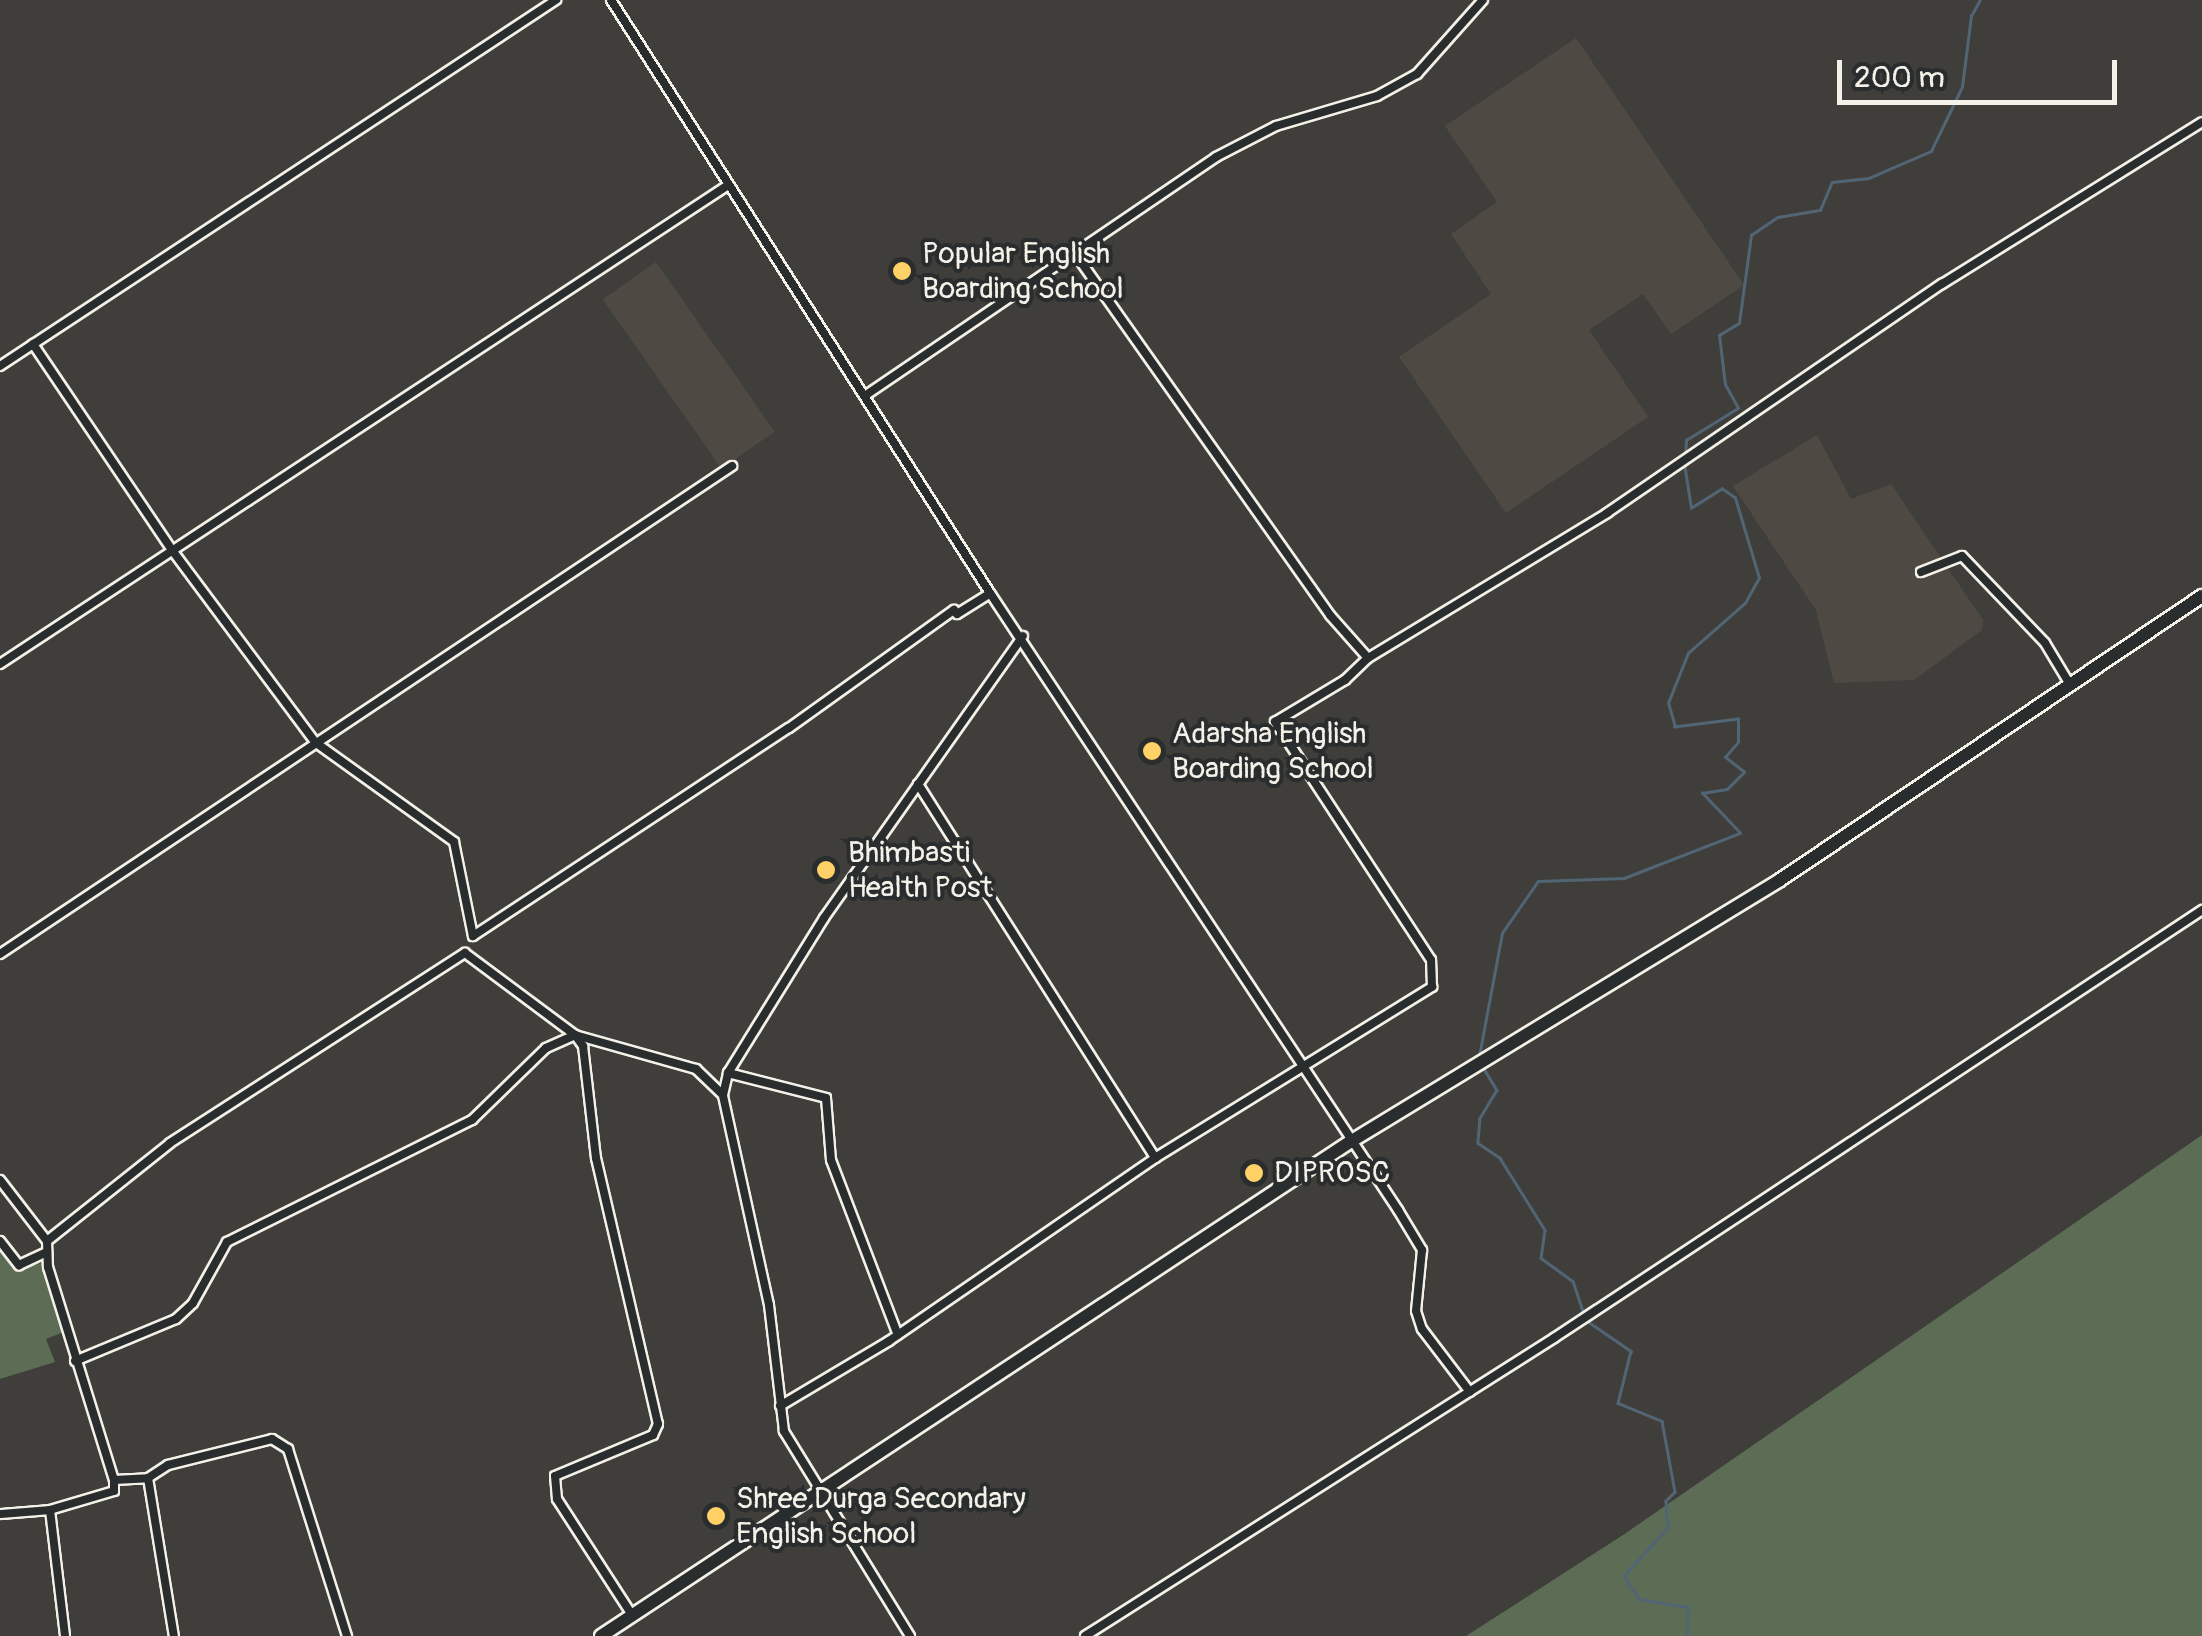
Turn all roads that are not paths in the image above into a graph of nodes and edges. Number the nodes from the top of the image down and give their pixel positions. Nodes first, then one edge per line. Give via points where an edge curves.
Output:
1 (556, 0) edge
2 (611, 0) edge
3 (1483, 0) edge
4 (2202, 122) edge
5 (728, 185) junction
6 (1076, 255) junction
7 (33, 344) junction
8 (0, 366) edge
9 (866, 395) junction
10 (732, 466) dead end
11 (172, 550) junction
12 (1921, 572) dead end
13 (990, 593) junction
14 (2202, 596) edge
15 (1023, 636) junction
16 (1368, 658) junction
17 (0, 664) edge
18 (2069, 682) junction
19 (316, 742) junction
20 (918, 784) junction
21 (2202, 910) edge
22 (0, 954) edge
23 (576, 1035) junction
24 (1303, 1064) junction
25 (728, 1073) junction
26 (723, 1095) junction
27 (1350, 1142) junction
28 (1154, 1158) junction
29 (0, 1180) edge
30 (47, 1240) junction
31 (0, 1241) edge
32 (47, 1252) junction
33 (898, 1335) junction
34 (75, 1360) junction
35 (1470, 1392) junction
36 (780, 1406) junction
37 (148, 1478) junction
38 (114, 1480) junction
39 (818, 1496) junction
40 (50, 1510) junction
41 (0, 1514) edge
42 (632, 1615) junction
43 (65, 1636) edge
44 (174, 1636) edge
45 (347, 1636) edge
46 (601, 1636) edge
47 (910, 1636) edge
48 (1085, 1636) edge

1 - 7 street
2 - 5 street
3 - 6 street via 1416,74 1377,96 1276,126 1216,156
4 - 16 street via 1942,284 1607,513
5 - 9 street
5 - 11 street
6 - 9 street
6 - 16 street via 1330,615
7 - 8 street
7 - 11 street
9 - 13 street
10 - 19 street
11 - 17 street
11 - 19 street
12 - 18 street via 1952,557 1970,562 2045,643
13 - 15 street
13 - 19 street via 954,610 789,728 670,800 473,936 454,842
14 - 18 main road
15 - 20 street
15 - 24 street
16 - 24 street via 1345,680 1275,722 1431,960 1432,987
18 - 27 main road via 1780,880
19 - 22 street
20 - 25 street
20 - 28 street
21 - 35 street
23 - 26 street via 696,1069
23 - 30 street via 465,953 170,1143
23 - 34 street via 546,1048 472,1120 226,1242 193,1303 176,1319
23 - 42 street via 583,1046 596,1158 658,1424 652,1434 555,1476 557,1499
24 - 27 street
24 - 28 street
25 - 26 street
25 - 33 street via 826,1098 831,1160
26 - 36 street via 769,1305
27 - 35 street via 1422,1250 1416,1311 1422,1329
27 - 39 main road
28 - 33 street
29 - 30 street
30 - 32 street
31 - 32 street via 19,1265
32 - 34 street
33 - 36 street
34 - 38 street
35 - 48 street
36 - 39 street via 784,1431
37 - 38 street
37 - 44 street
37 - 45 street via 168,1465 272,1439 288,1449
38 - 40 street via 114,1491
39 - 42 main road
39 - 47 street
40 - 41 street
40 - 43 street
42 - 46 main road

